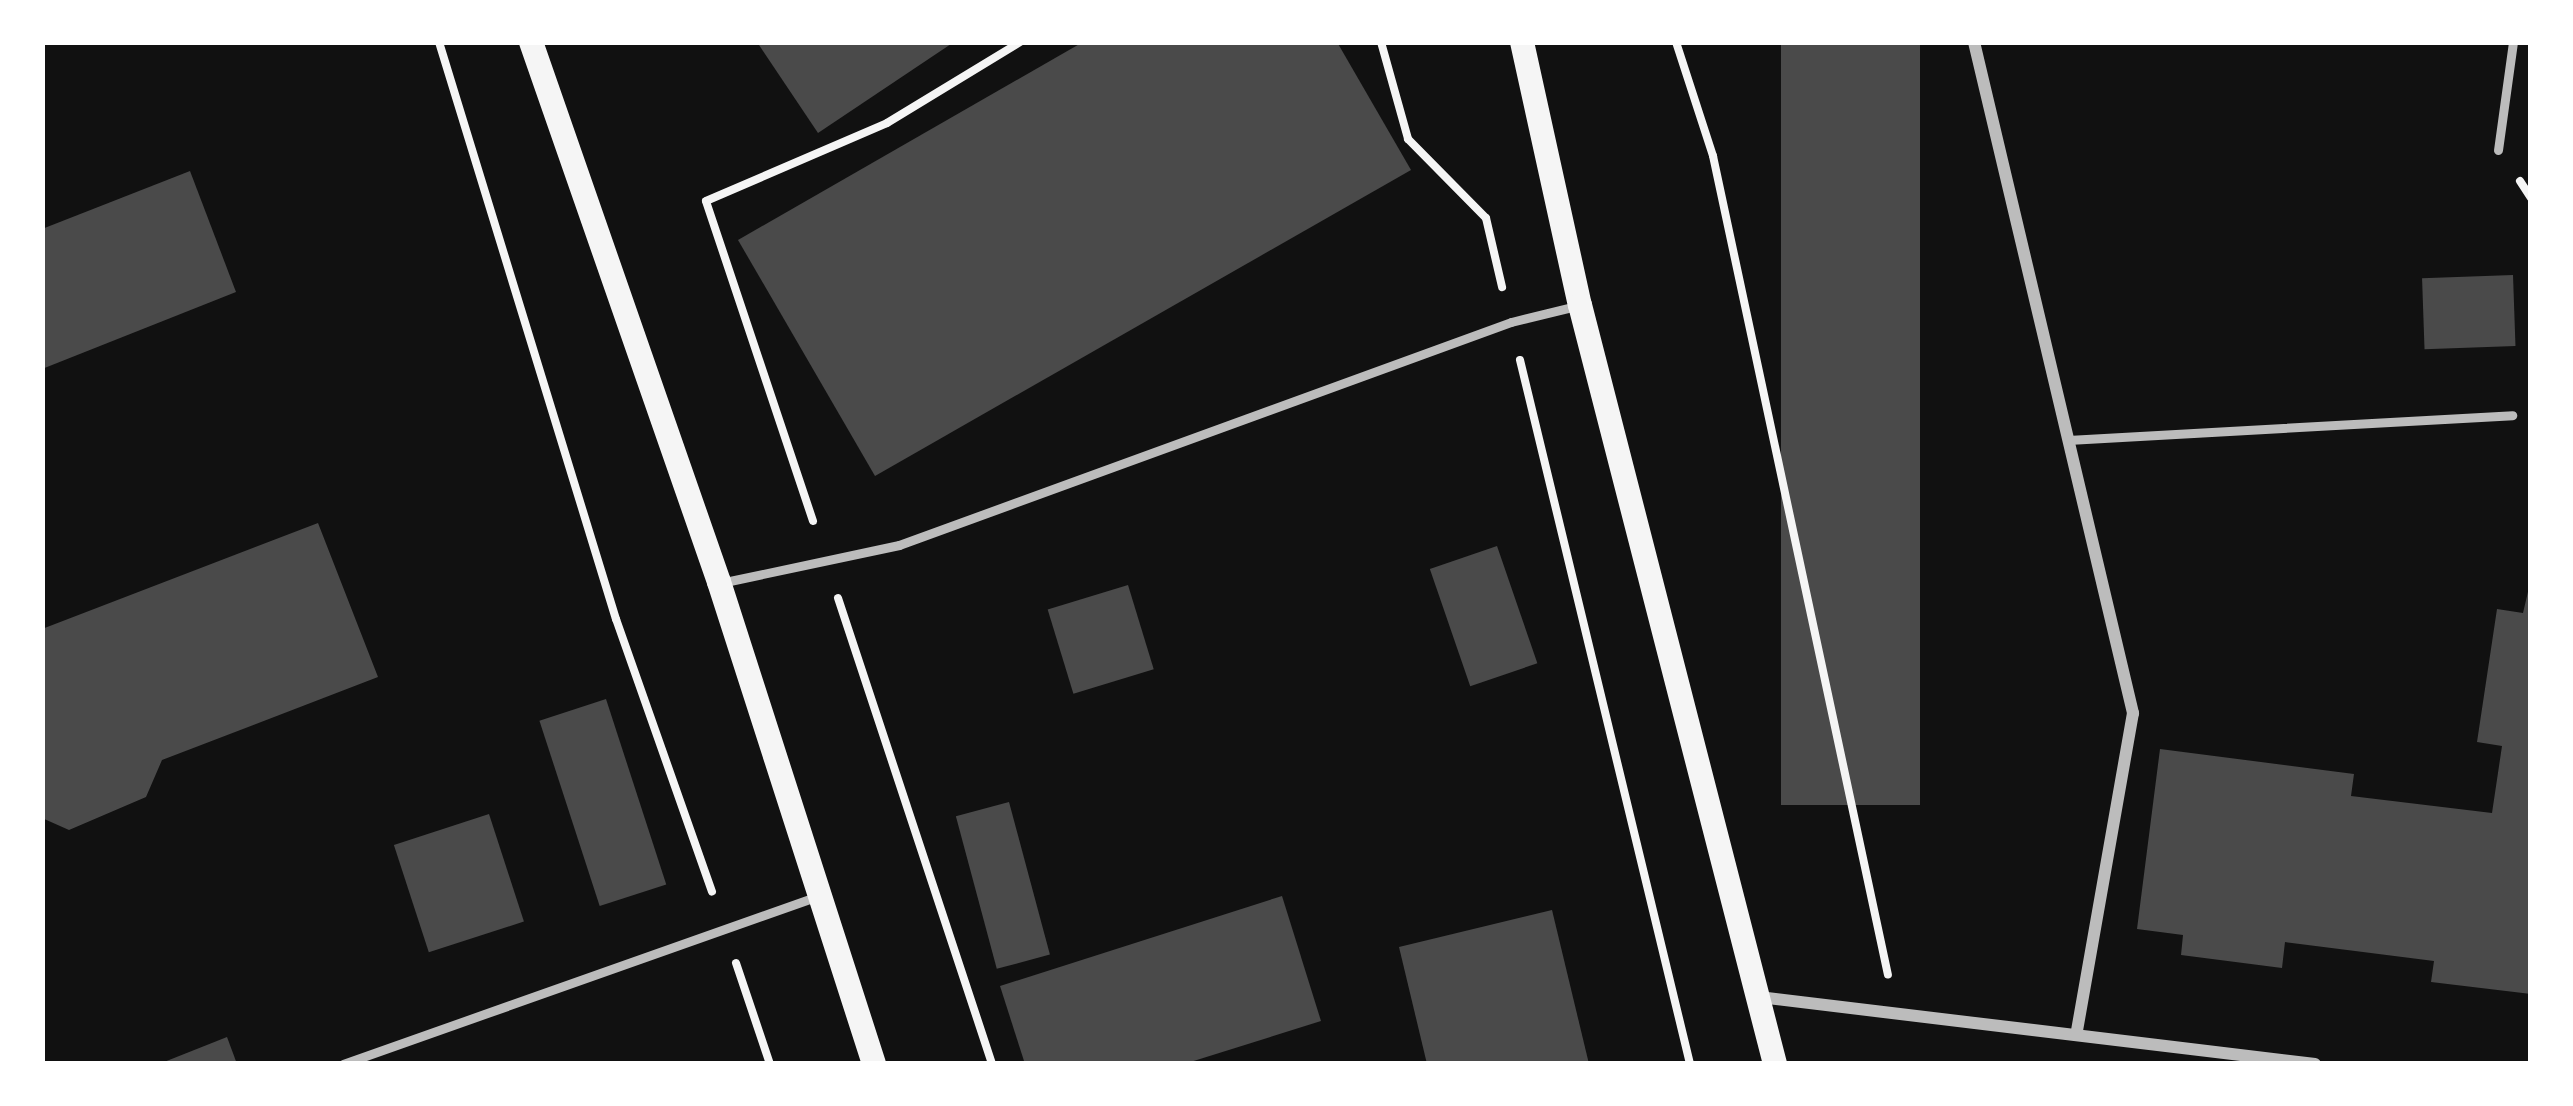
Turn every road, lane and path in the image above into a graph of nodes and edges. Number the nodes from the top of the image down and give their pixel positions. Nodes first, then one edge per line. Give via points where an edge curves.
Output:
1 (439, 42) edge
2 (531, 42) edge
3 (1020, 42) edge
4 (1381, 42) edge
5 (1522, 42) edge
6 (1676, 42) edge
7 (1974, 42) edge
8 (2513, 42) edge
9 (2498, 150) dead end
10 (1580, 305) junction
11 (1510, 322) junction
12 (2512, 416) dead end
13 (2068, 440) junction
14 (827, 564) junction
15 (719, 582) junction
16 (818, 896) junction
17 (724, 927) junction
18 (1760, 997) junction
19 (1897, 1016) junction
20 (2076, 1035) junction
21 (343, 1064) edge
22 (770, 1064) edge
23 (874, 1064) edge
24 (992, 1064) edge
25 (1690, 1064) edge
26 (1775, 1064) edge
27 (2315, 1064) edge

1 - 17 path via 616,619
2 - 15 main road
3 - 14 path via 887,123 706,202
4 - 11 path via 1408,139 1486,218
5 - 10 main road
6 - 19 path via 1713,156
7 - 13 street
8 - 9 lane
10 - 11 lane
10 - 18 main road
11 - 14 lane
11 - 25 path
12 - 13 lane
13 - 20 street via 2133,713
14 - 15 lane
14 - 24 path
15 - 16 main road
16 - 17 lane
16 - 23 main road
17 - 21 lane
17 - 22 path
18 - 19 street
18 - 26 main road
19 - 20 street
20 - 27 street

